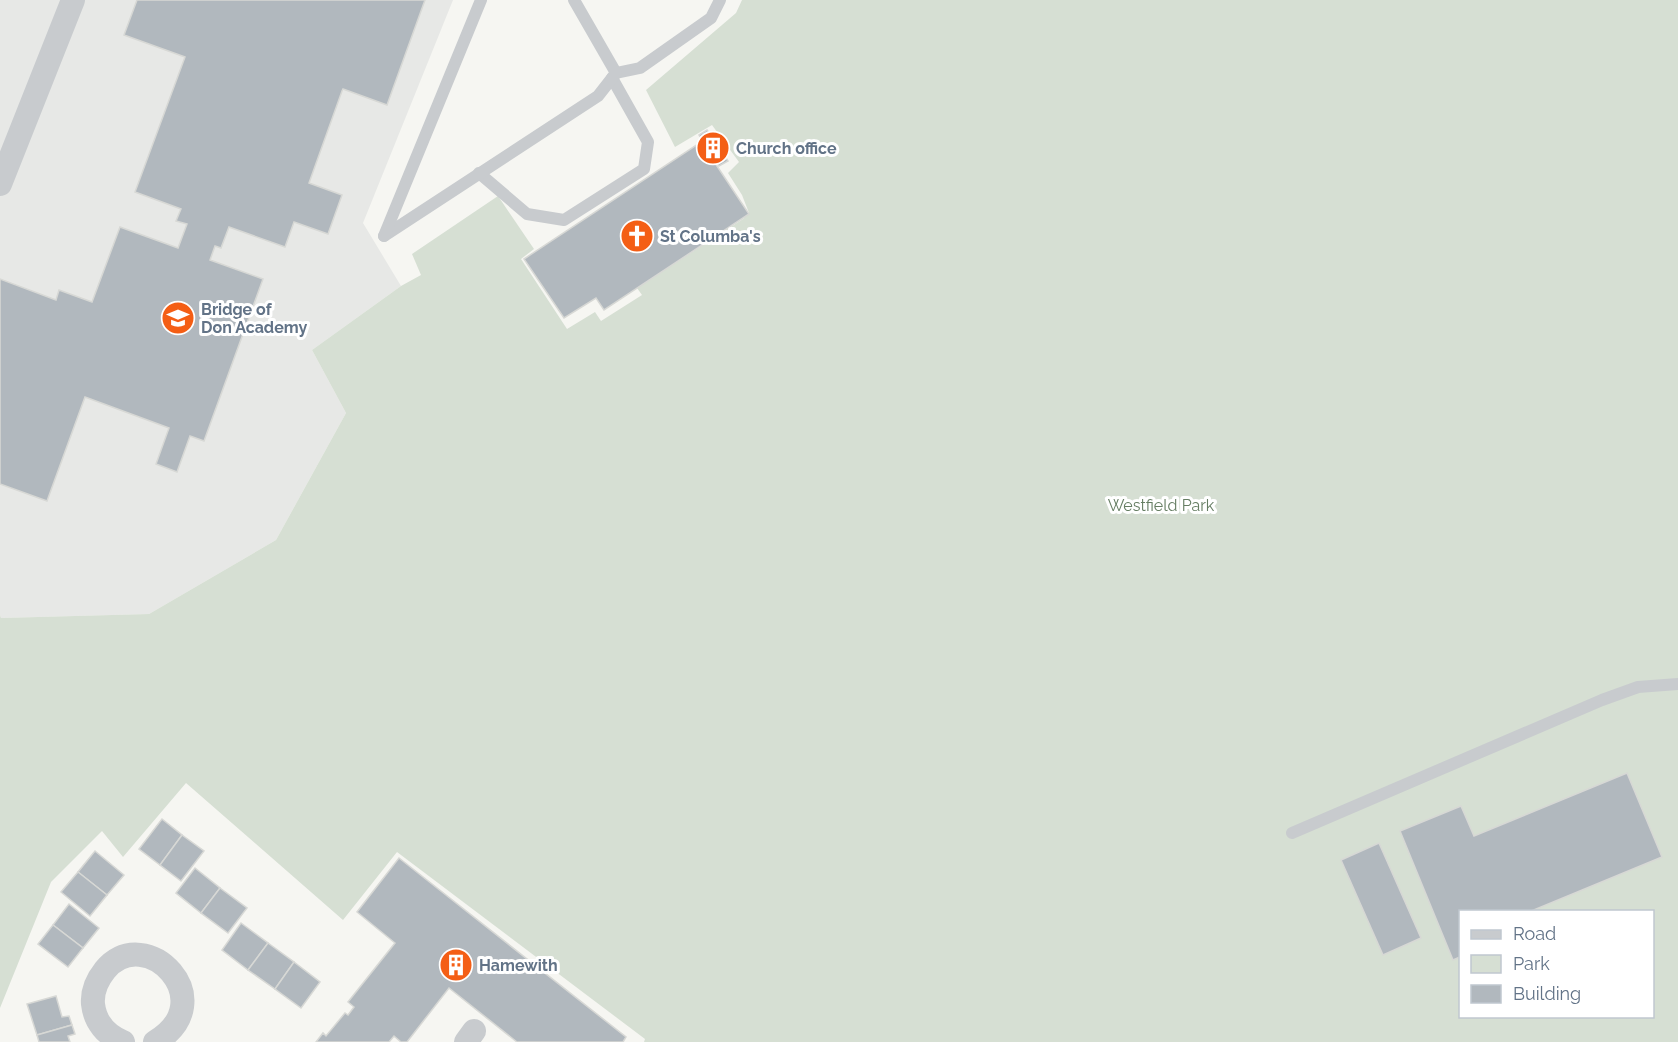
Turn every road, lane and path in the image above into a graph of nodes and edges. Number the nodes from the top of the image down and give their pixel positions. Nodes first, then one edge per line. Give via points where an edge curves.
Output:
1 (73, 0) edge
2 (481, 0) edge
3 (574, 0) edge
4 (720, 0) edge
5 (614, 75) junction
6 (479, 173) junction
7 (0, 184) edge
8 (1678, 684) edge
9 (1292, 833) dead end
10 (123, 1042) edge
11 (155, 1042) edge

1 - 7 street
2 - 6 lane via 384,236
3 - 5 lane
4 - 5 lane via 711,18 640,68
5 - 6 lane via 598,96
5 - 6 lane via 648,142 644,170 564,220 527,214
8 - 9 lane via 1638,687 1602,700
10 - 11 street via 103,1029 96,1017 94,989 109,966 134,955 155,959 172,971 180,983 182,1011 167,1035

